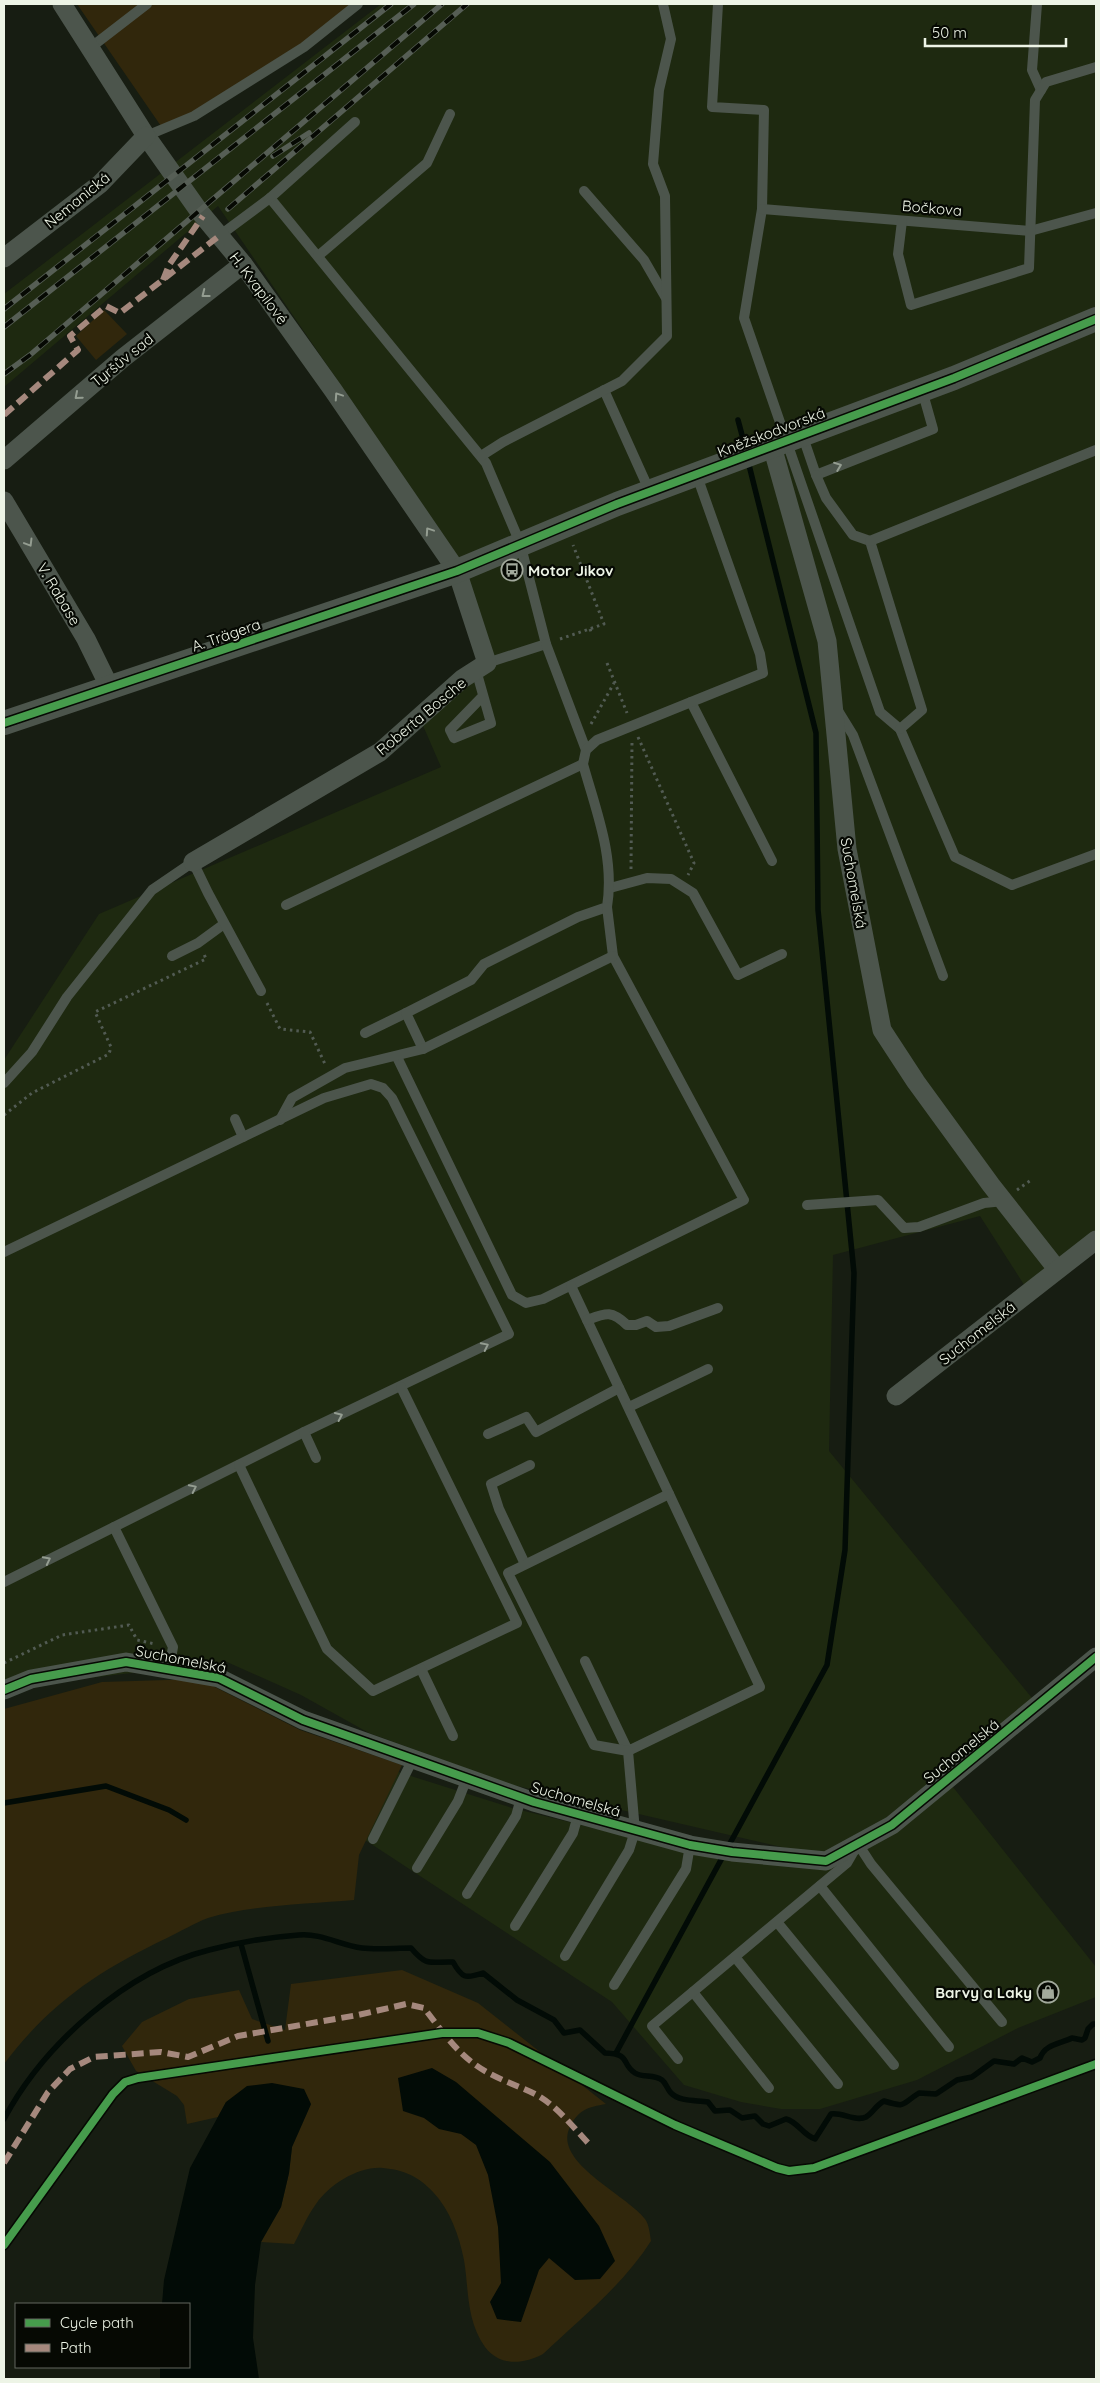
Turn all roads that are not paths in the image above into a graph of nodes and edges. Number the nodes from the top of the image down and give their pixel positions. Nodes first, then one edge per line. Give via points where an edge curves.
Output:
1 (62, 4) edge
2 (148, 4) edge
3 (358, 4) edge
4 (663, 4) edge
5 (718, 4) edge
6 (1037, 4) edge
7 (90, 48) junction
8 (1096, 68) edge
9 (1041, 90) junction
10 (450, 114) dead end
11 (355, 122) dead end
12 (146, 136) junction
13 (584, 191) dead end
14 (270, 198) junction
15 (762, 210) junction
16 (1096, 213) edge
17 (902, 221) junction
18 (1030, 231) junction
19 (219, 236) junction
20 (318, 256) junction
21 (4, 258) edge
22 (243, 264) junction
23 (667, 299) junction
24 (1096, 319) edge
25 (604, 390) junction
26 (922, 390) junction
27 (802, 434) junction
28 (1096, 450) edge
29 (752, 453) junction
30 (481, 456) junction
31 (4, 460) edge
32 (816, 475) junction
33 (696, 476) junction
34 (650, 492) junction
35 (4, 501) edge
36 (870, 541) junction
37 (520, 544) junction
38 (457, 571) junction
39 (546, 644) junction
40 (482, 667) junction
41 (110, 688) junction
42 (483, 696) dead end
43 (691, 702) junction
44 (833, 702) junction
45 (4, 723) edge
46 (900, 729) junction
47 (586, 750) junction
48 (583, 764) junction
49 (1096, 854) edge
50 (772, 861) dead end
51 (193, 862) junction
52 (610, 888) junction
53 (286, 905) dead end
54 (606, 907) junction
55 (224, 924) junction
56 (782, 954) dead end
57 (172, 956) dead end
58 (614, 956) junction
59 (943, 976) dead end
60 (261, 992) road end
61 (406, 1013) junction
62 (365, 1033) dead end
63 (423, 1049) junction
64 (397, 1057) junction
65 (4, 1084) edge
66 (235, 1118) dead end
67 (280, 1120) junction
68 (243, 1138) junction
69 (1004, 1201) junction
70 (807, 1205) dead end
71 (1096, 1240) edge
72 (4, 1252) edge
73 (1057, 1269) junction
74 (571, 1286) junction
75 (718, 1308) dead end
76 (587, 1320) junction
77 (708, 1369) dead end
78 (401, 1387) junction
79 (619, 1388) junction
80 (896, 1396) dead end
81 (629, 1407) junction
82 (304, 1432) junction
83 (488, 1434) dead end
84 (316, 1458) dead end
85 (530, 1464) dead end
86 (239, 1465) junction
87 (669, 1494) junction
88 (114, 1527) junction
89 (525, 1564) junction
90 (4, 1582) edge
91 (1096, 1657) edge
92 (585, 1661) dead end
93 (169, 1669) junction
94 (421, 1669) junction
95 (4, 1690) edge
96 (453, 1736) dead end
97 (628, 1751) junction
98 (413, 1759) junction
99 (467, 1778) junction
100 (521, 1798) junction
101 (578, 1815) junction
102 (635, 1831) junction
103 (372, 1839) dead end
104 (858, 1844) junction
105 (690, 1845) junction
106 (417, 1868) dead end
107 (820, 1886) junction
108 (467, 1894) dead end
109 (777, 1922) junction
110 (515, 1926) dead end
111 (565, 1956) dead end
112 (736, 1957) junction
113 (614, 1985) dead end
114 (693, 1992) junction
115 (1002, 2022) dead end
116 (949, 2046) dead end
117 (678, 2059) dead end
118 (894, 2065) dead end
119 (838, 2084) dead end
120 (769, 2088) dead end

1 - 7 street, H. Kvapilové
2 - 7 lane
3 - 12 lane via 304,47 194,116
4 - 23 lane via 671,39 659,90 652,164 665,196
5 - 15 lane via 712,107 764,110
6 - 9 lane via 1032,70
7 - 12 street, H. Kvapilové
8 - 9 lane via 1046,82
9 - 18 lane via 1034,100
10 - 20 lane via 427,163
11 - 14 lane
12 - 19 street, H. Kvapilové
12 - 21 street, Nemanická via 100,184
13 - 23 lane via 644,260
14 - 19 lane
14 - 20 lane
15 - 17 lane, Bočkova
15 - 46 lane via 744,318 880,712
16 - 18 lane, Bočkova
17 - 18 lane, Bočkova
17 - 18 lane via 898,254 911,304 1029,268
19 - 22 street, H. Kvapilové
20 - 30 lane
22 -> 31 street, Tyršův sad via 123,358
38 -> 22 street, H. Kvapilové
23 - 25 lane via 667,336 622,381
24 - 26 street, Kněžskodvorská
25 - 30 lane
25 - 34 lane
26 - 27 street, Kněžskodvorská
32 -> 26 lane via 933,429
27 - 29 street, Kněžskodvorská
27 - 32 lane
28 - 36 lane
29 - 33 street, Kněžskodvorská
29 - 44 street, Suchomelská via 827,641
30 - 37 lane
32 - 36 lane via 826,498 853,535
33 - 34 street, Kněžskodvorská
33 - 43 lane via 760,654 762,673
34 - 37 street, Kněžskodvorská
35 -> 41 street, V. Rabase via 86,639
36 - 46 lane via 922,710
37 - 38 street, Kněžskodvorská
37 - 39 lane
38 - 40 street
38 - 41 street, A. Trägera
39 - 40 lane
39 - 47 lane
40 - 42 lane
40 - 51 street, Roberta Bosche via 462,680 380,752
41 - 45 street, A. Trägera
43 - 47 lane via 597,740
43 - 50 lane
44 - 59 lane via 853,735
44 - 69 street, Suchomelská via 847,849 882,1030 916,1082
46 - 49 lane via 955,857 1012,885
47 - 48 lane
48 - 52 lane via 608,855
48 - 53 lane
51 - 55 lane
51 - 65 lane via 152,890 67,997 32,1052
52 - 54 lane
52 - 56 lane via 647,878 671,879 693,893 738,975
54 - 58 lane
54 - 61 lane via 578,917 484,964 471,980
55 - 57 lane
55 - 60 lane
58 - 63 lane
58 - 74 lane via 744,1200
61 - 62 lane
61 - 63 lane
63 - 64 lane
64 - 67 lane via 346,1068 330,1076 292,1098
64 - 74 lane via 512,1295 526,1303
66 - 68 lane
67 - 68 lane
78 -> 67 lane via 509,1334 392,1098 383,1088 371,1084 324,1098
68 - 72 lane
69 - 70 lane via 984,1203 919,1227 904,1228 878,1200
69 - 73 street, Suchomelská
71 - 73 street, Suchomelská
73 - 80 street, Suchomelská
74 - 76 lane
75 - 76 lane via 669,1326 656,1327 647,1321 627,1326 616,1315 606,1314
76 - 79 lane
77 - 81 lane
82 -> 78 lane
78 - 94 lane via 517,1624
79 - 81 lane
79 - 83 lane via 536,1432 526,1416
81 - 87 lane
82 - 84 lane
82 - 86 lane
85 - 89 lane via 491,1484
88 -> 86 lane
86 - 94 lane via 328,1649 373,1692
87 - 89 lane
87 - 97 lane via 760,1687
90 -> 88 lane
88 - 93 lane via 173,1647
89 - 97 lane via 508,1573 594,1745
91 - 104 street, Suchomelská via 892,1826
92 - 97 lane
93 - 95 street, Suchomelská via 126,1662 31,1679
93 - 98 street, Suchomelská via 219,1678 303,1720
94 - 96 lane
97 - 102 lane
98 - 99 street, Suchomelská
98 - 103 lane
99 - 100 street, Suchomelská
99 - 106 lane via 458,1801
100 - 101 street, Suchomelská
100 - 108 lane via 516,1816
101 - 102 street, Suchomelská
101 - 110 lane via 573,1833
102 - 105 street, Suchomelská
102 - 111 lane via 629,1850
104 - 105 street, Suchomelská via 826,1861
104 - 107 lane via 847,1863
104 - 115 lane
105 - 113 lane via 686,1869
107 - 109 lane
107 - 116 lane
109 - 112 lane
109 - 118 lane
112 - 114 lane
112 - 119 lane
114 - 117 lane via 652,2026
114 - 120 lane

